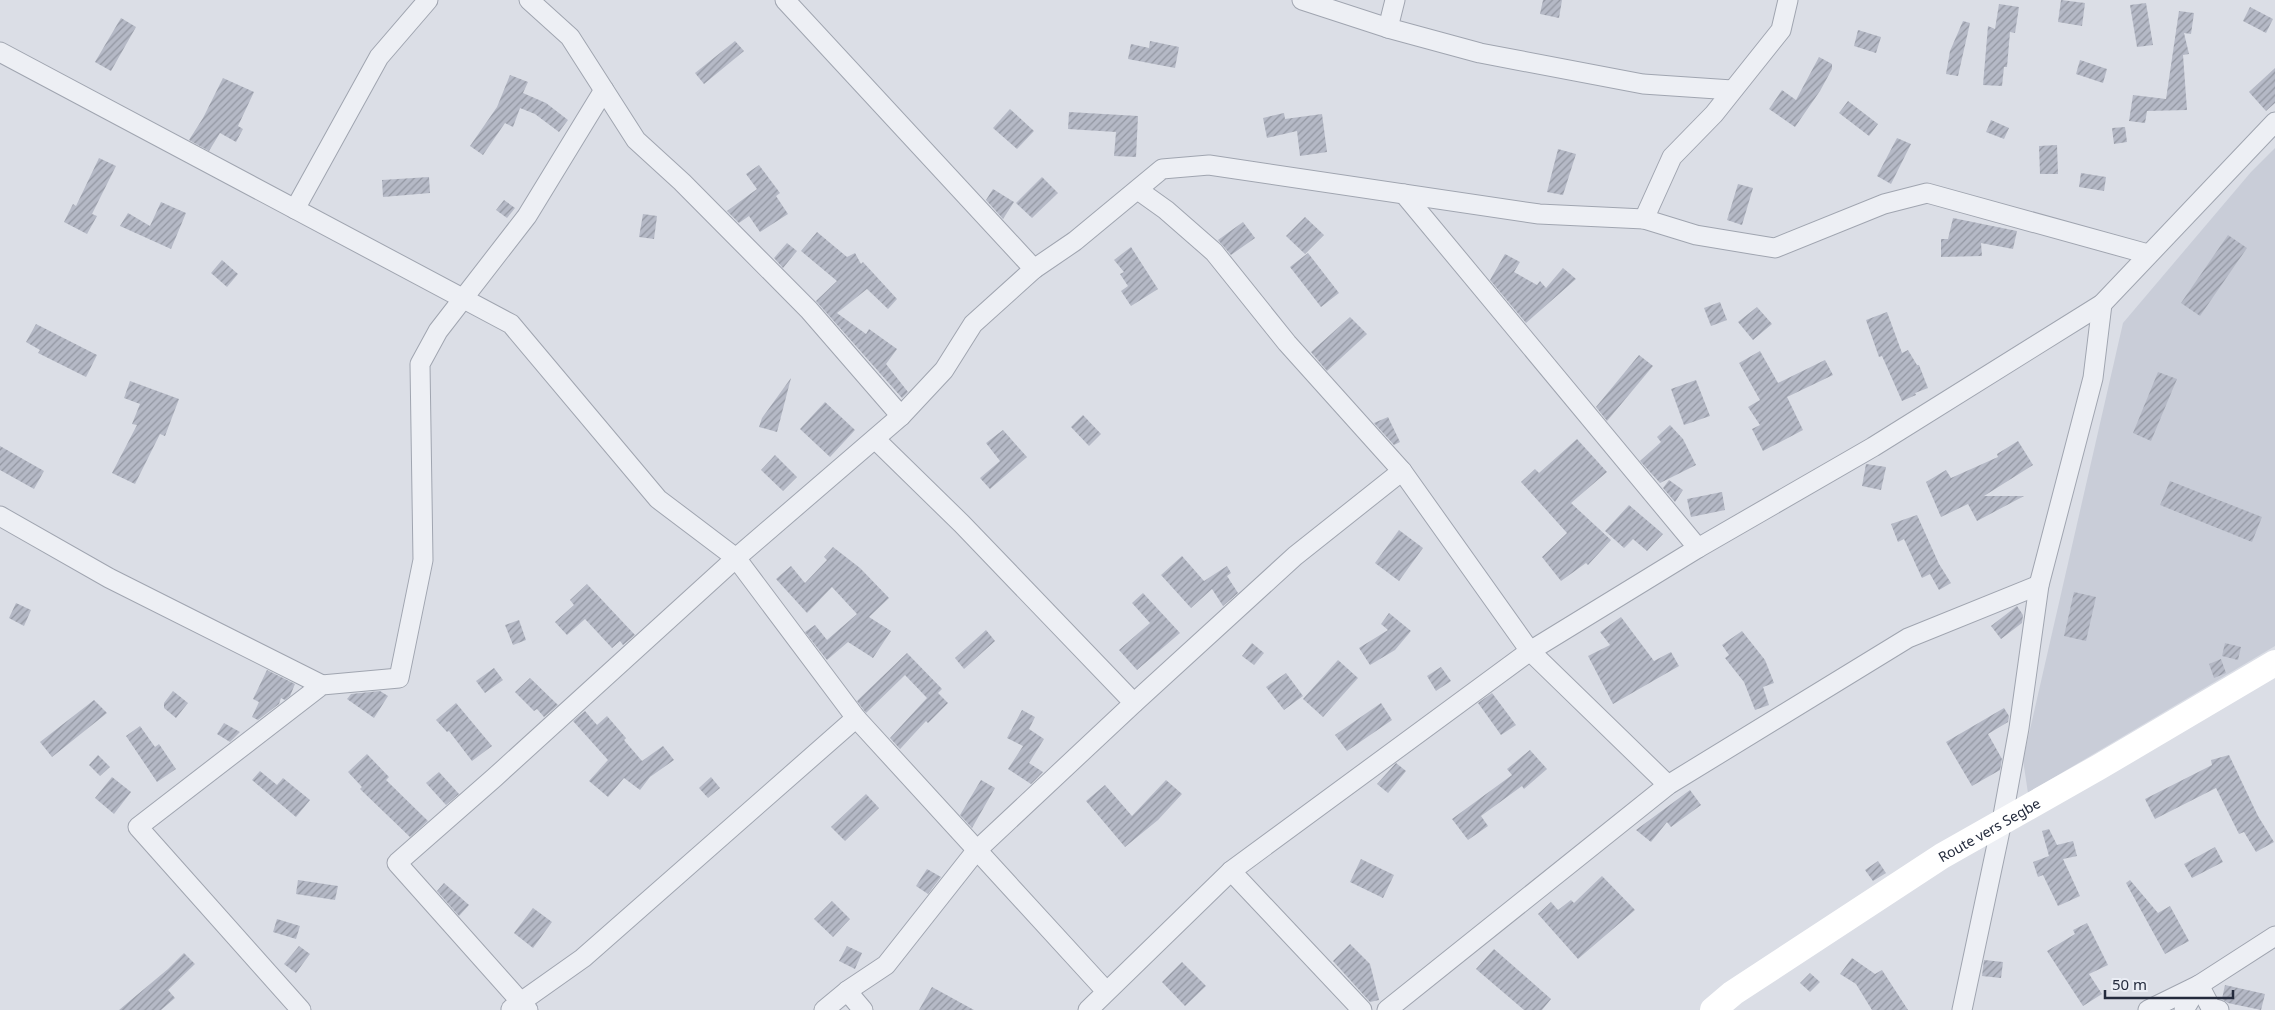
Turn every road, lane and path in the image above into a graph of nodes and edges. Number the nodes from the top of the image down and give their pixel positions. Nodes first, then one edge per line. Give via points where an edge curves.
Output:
1 (428, 0) edge
2 (529, 0) edge
3 (785, 0) edge
4 (1302, 0) edge
5 (1395, 0) edge
6 (1788, 0) edge
7 (1388, 28) junction
8 (0, 52) edge
9 (604, 90) junction
10 (1732, 90) junction
11 (2275, 122) edge
12 (1138, 190) junction
13 (1404, 194) junction
14 (295, 209) junction
15 (1644, 219) junction
16 (2148, 254) junction
17 (1034, 269) junction
18 (464, 298) junction
19 (2102, 304) junction
20 (901, 416) junction
21 (875, 439) junction
22 (1402, 471) junction
23 (0, 516) edge
24 (1698, 548) junction
25 (736, 558) junction
26 (2039, 585) junction
27 (1530, 651) junction
28 (2275, 663) edge
29 (322, 685) junction
30 (1134, 703) junction
31 (856, 718) junction
32 (1668, 785) junction
33 (2002, 821) junction
34 (976, 850) junction
35 (1231, 871) junction
36 (2275, 936) edge
37 (2199, 985) junction
38 (1106, 991) junction
39 (847, 992) junction
40 (519, 1007) edge
41 (301, 1010) edge
42 (824, 1010) edge
43 (863, 1010) edge
44 (1088, 1010) edge
45 (1362, 1010) edge
46 (1386, 1010) edge
47 (1713, 1010) edge
48 (1962, 1010) edge
49 (2148, 1010) edge
50 (2184, 1010) edge
51 (2218, 1010) edge

1 - 14 street via 379,57
2 - 9 street via 570,37
3 - 17 street
4 - 7 street
5 - 7 street
6 - 10 street via 1781,30
7 - 10 street via 1480,53 1644,84
8 - 14 street
9 - 18 street via 528,216
9 - 20 street via 636,140 809,310
10 - 15 street via 1714,114 1672,157
11 - 16 street
12 - 13 street via 1162,169 1209,166
12 - 17 street
12 - 22 street via 1214,252 1287,343
13 - 15 street via 1538,214
13 - 24 street
14 - 18 street
15 - 16 street via 1696,236 1775,248 1884,204 1927,193
16 - 19 street
17 - 20 street via 974,324 944,370
18 - 25 street via 511,324 658,499
18 - 29 street via 438,331 420,364 424,560 399,678
19 - 24 street via 1873,448
19 - 26 street via 2093,378
20 - 21 street
21 - 25 street
21 - 30 street via 962,524
22 - 27 street
22 - 30 street via 1295,556
23 - 29 street via 109,578
24 - 27 street
25 - 31 street
25 - 40 street via 397,864
26 - 32 street via 1908,638
26 - 33 street
27 - 32 street
27 - 35 street
28 - 33 main road, Route vers Segbe
29 - 41 street via 138,827
30 - 34 street
31 - 34 street
31 - 40 street via 583,958
32 - 46 street
33 - 47 main road, Route vers Segbe via 1829,929
33 - 48 street
34 - 38 street
34 - 39 street via 886,965
35 - 38 street
35 - 45 street
36 - 37 street
37 - 49 street
37 - 50 street
37 - 51 street via 2211,1008
38 - 44 street
39 - 42 street
39 - 43 street

